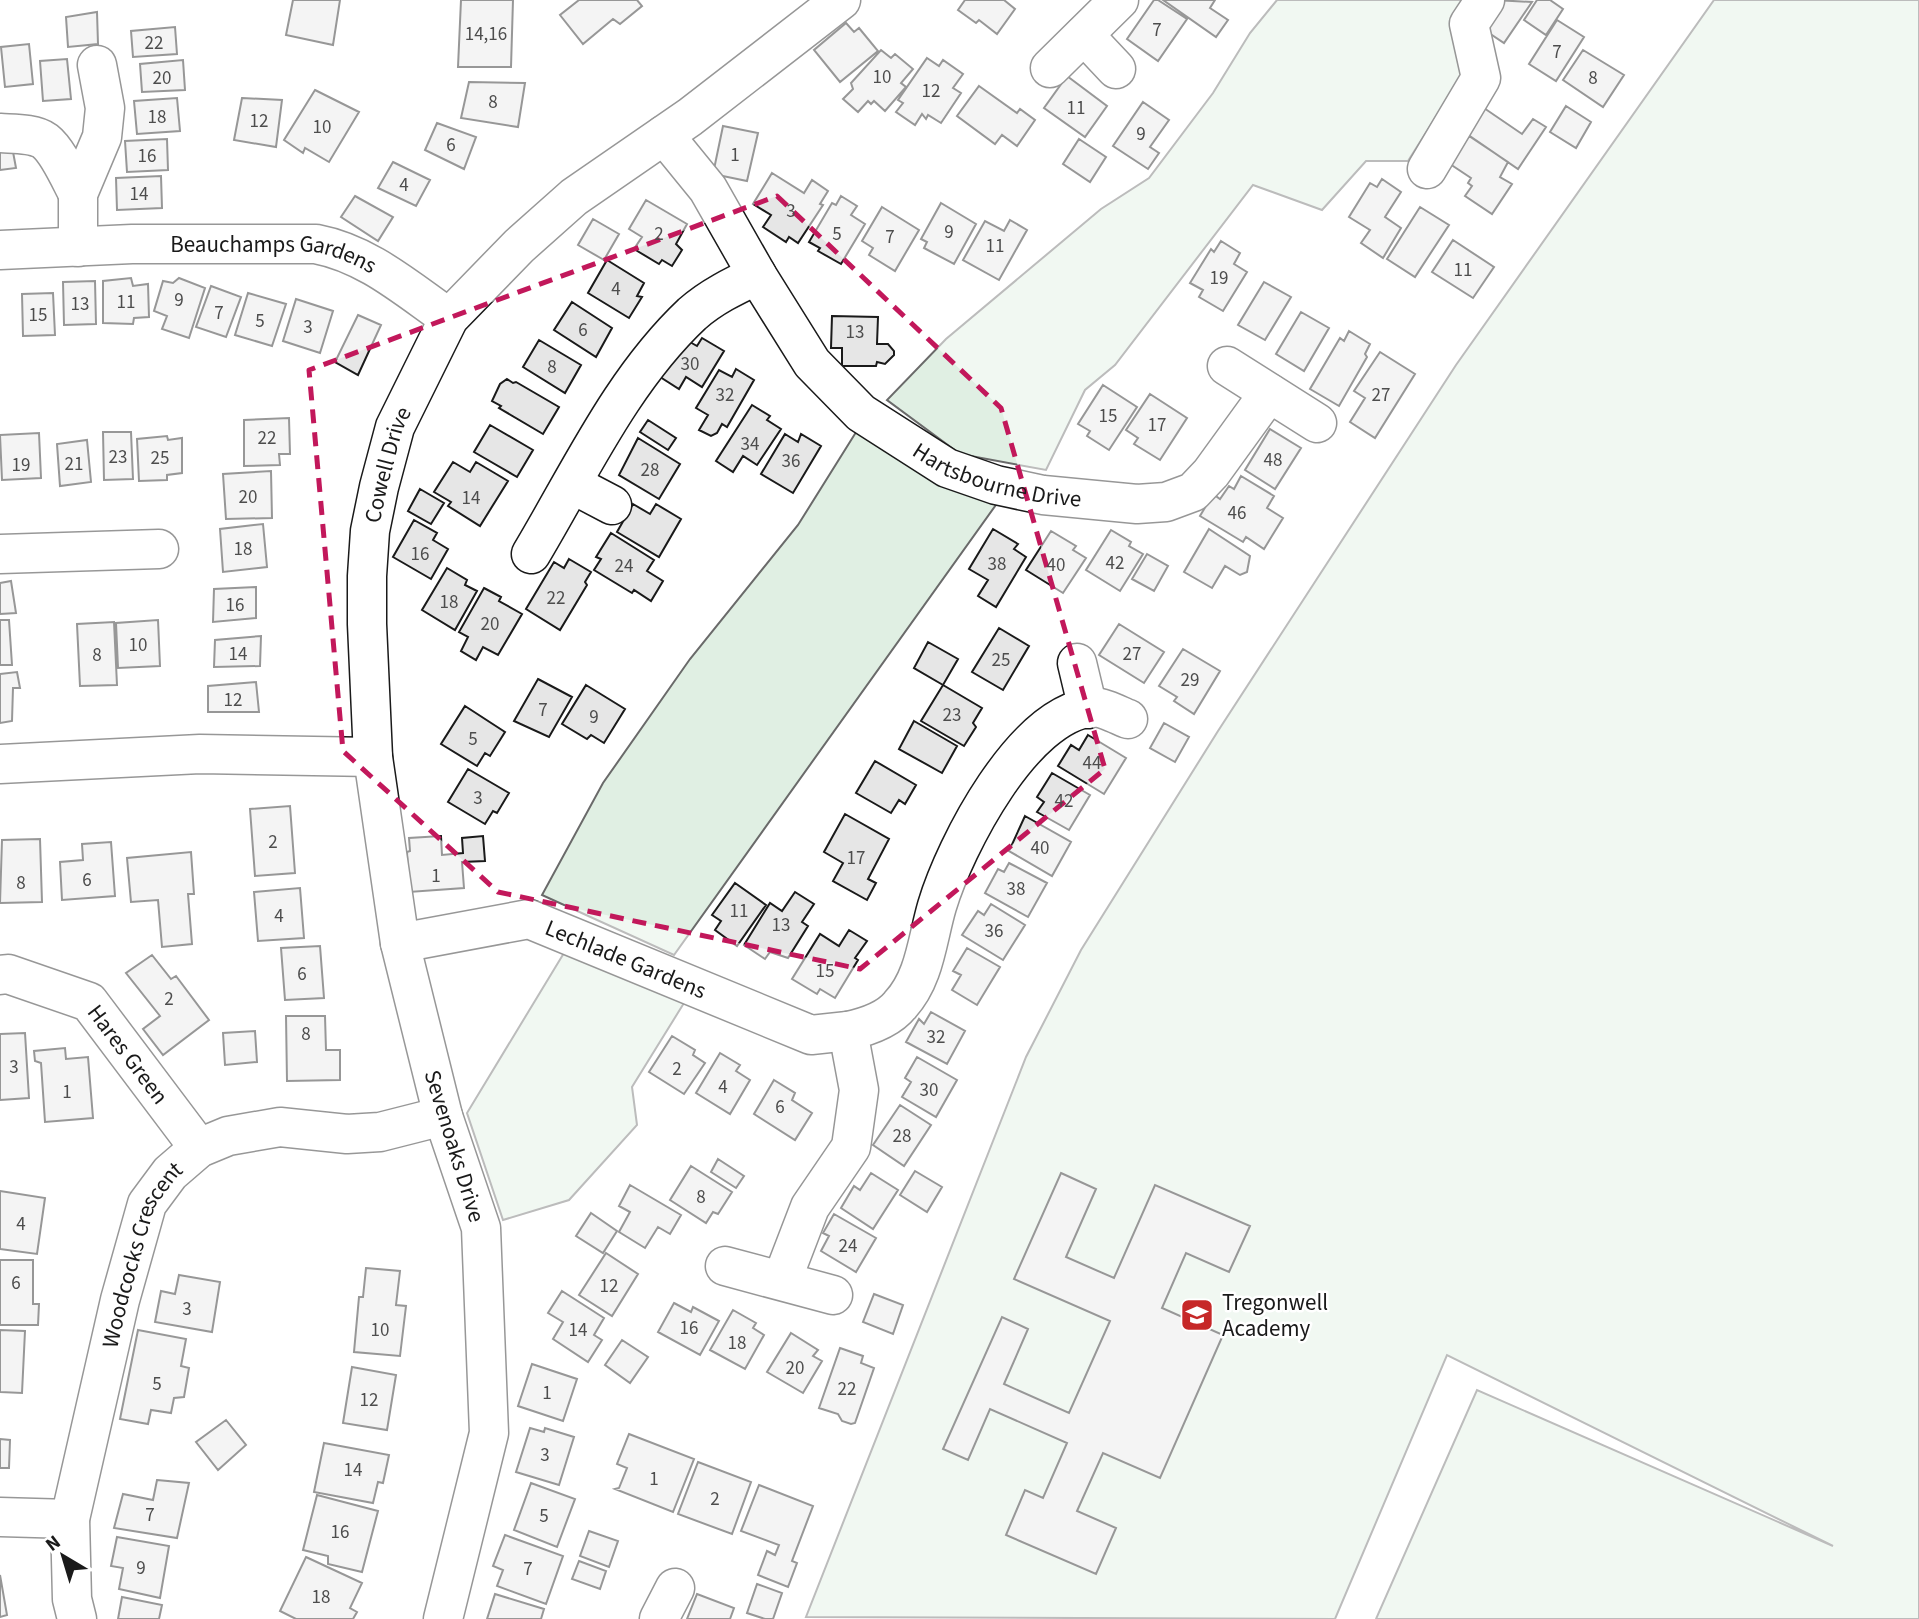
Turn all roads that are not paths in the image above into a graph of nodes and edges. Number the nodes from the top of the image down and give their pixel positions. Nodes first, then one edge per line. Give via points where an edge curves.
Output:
1 (841, 0) edge
2 (1119, 0) edge
3 (1485, 0) edge
4 (1084, 34) junction
5 (97, 65) dead end
6 (1050, 68) dead end
7 (1116, 69) dead end
8 (0, 134) edge
9 (664, 135) junction
10 (1427, 169) dead end
11 (78, 194) junction
12 (78, 247) junction
13 (0, 250) edge
14 (757, 275) junction
15 (449, 318) junction
16 (1227, 366) dead end
17 (1269, 393) junction
18 (1317, 423) dead end
19 (572, 484) junction
20 (612, 505) dead end
21 (159, 549) dead end
22 (0, 554) edge
23 (531, 554) dead end
24 (1077, 663) dead end
25 (1088, 709) junction
26 (1128, 719) dead end
27 (373, 757) junction
28 (0, 764) edge
29 (400, 943) junction
30 (0, 975) edge
31 (848, 1031) junction
32 (443, 1116) junction
33 (199, 1148) junction
34 (725, 1266) dead end
35 (782, 1280) junction
36 (833, 1295) dead end
37 (0, 1517) edge
38 (70, 1519) junction
39 (77, 1619) edge
40 (443, 1619) edge

1 - 9 street, Cowell Drive
2 - 4 street
3 - 10 street via 1469,24 1481,78
4 - 6 street
4 - 7 street
5 - 11 street via 105,108 102,136
8 - 11 street via 44,141
9 - 14 street, Hartsbourne Drive via 708,189
9 - 15 street, Cowell Drive via 574,197
11 - 12 street
12 - 13 street, Beauchamps Gardens
12 - 15 street, Beauchamps Gardens via 263,243 332,247 368,261
14 - 17 street, Hartsbourne Drive via 812,363 861,413 947,468 996,485 1043,495 1137,504 1166,502 1193,492 1211,473
14 - 19 street via 693,313 632,383
15 - 27 street, Cowell Drive via 395,427 370,531 367,624
16 - 17 street
17 - 18 street
19 - 20 street
19 - 23 street
21 - 22 street
24 - 25 street
25 - 26 street via 1095,707
25 - 31 street, Lechlade Gardens via 1074,711 1019,752 992,789 964,841 937,905 915,984 900,1007 869,1026
27 - 28 street via 200,754
27 - 29 street, Sevenoaks Drive
29 - 31 street, Lechlade Gardens via 529,919 811,1035
29 - 32 street, Sevenoaks Drive
30 - 33 street, Hares Green via 89,1002
31 - 35 street via 859,1090 851,1147 810,1207
32 - 33 street, Woodcocks Crescent via 370,1133 280,1127 228,1136
32 - 40 street, Sevenoaks Drive via 481,1228 489,1433
33 - 38 street, Woodcocks Crescent via 170,1173 146,1204
34 - 35 street
35 - 36 street
37 - 38 street
38 - 39 street, Woodcocks Crescent via 72,1599

